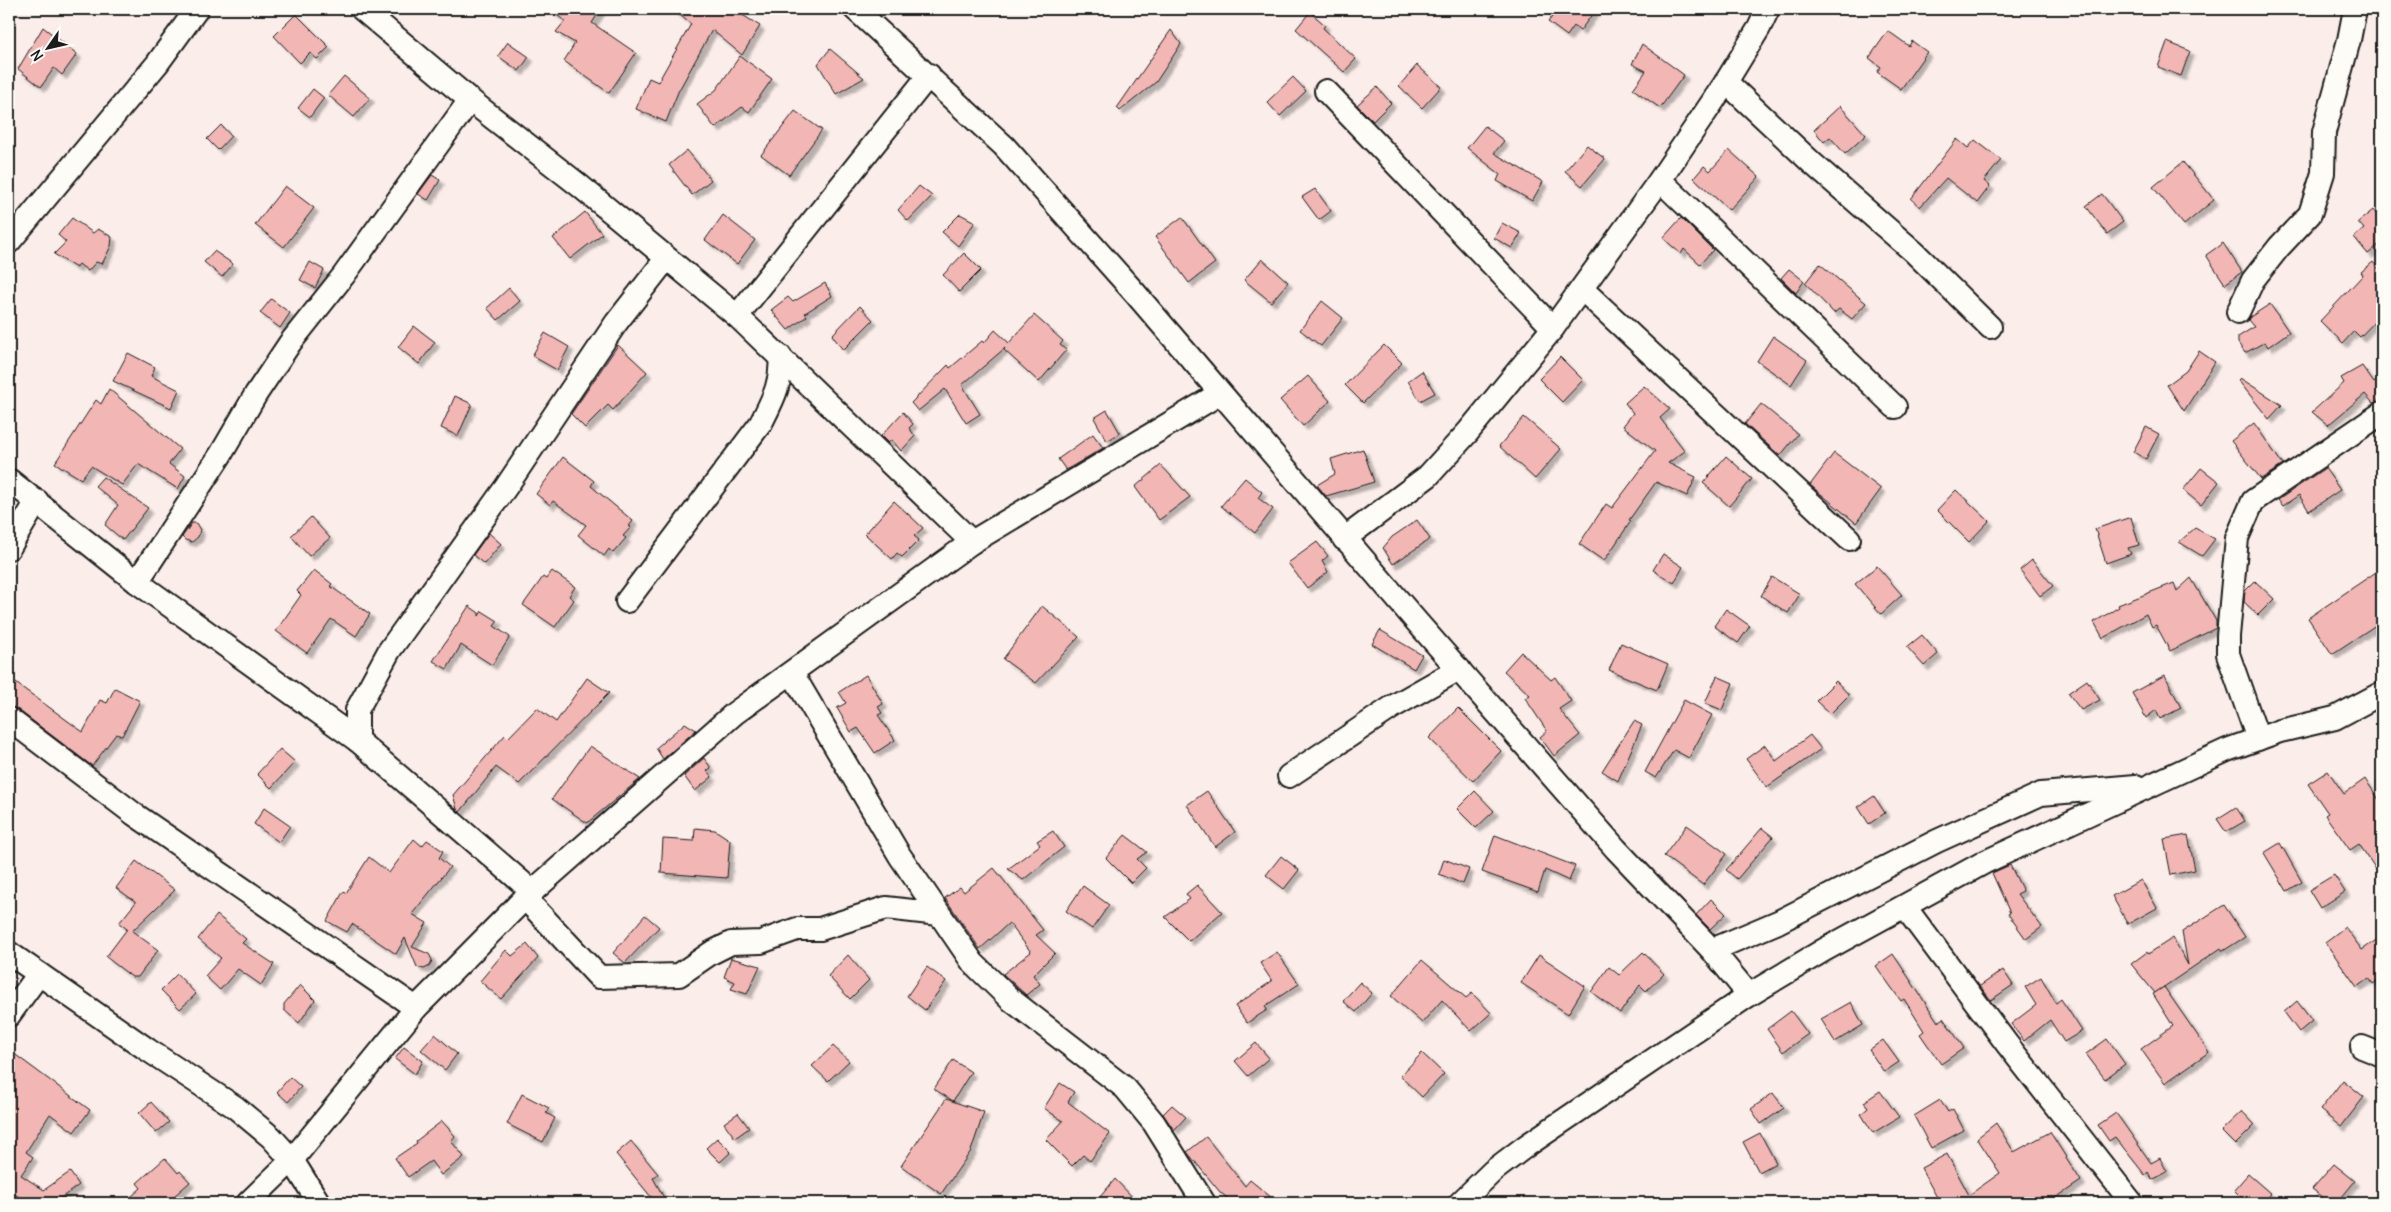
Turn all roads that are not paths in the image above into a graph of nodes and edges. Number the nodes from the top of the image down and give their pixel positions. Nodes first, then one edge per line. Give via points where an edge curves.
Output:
1 (197, 9) edge
2 (362, 9) edge
3 (855, 9) edge
4 (1768, 9) edge
5 (2355, 9) edge
6 (929, 75) junction
7 (1726, 82) junction
8 (1326, 91) dead end
9 (470, 100) junction
10 (1660, 180) junction
11 (9, 242) edge
12 (666, 259) junction
13 (1582, 289) junction
14 (2238, 312) dead end
15 (738, 316) junction
16 (1990, 327) dead end
17 (1554, 328) junction
18 (780, 356) junction
19 (1219, 394) junction
20 (1895, 407) dead end
21 (2382, 413) edge
22 (9, 480) edge
23 (37, 501) junction
24 (1344, 539) junction
25 (1849, 539) dead end
26 (972, 542) junction
27 (9, 548) edge
28 (137, 582) junction
29 (627, 601) dead end
30 (1459, 669) junction
31 (792, 673) junction
32 (2382, 693) edge
33 (9, 719) edge
34 (2258, 738) junction
35 (357, 740) junction
36 (1289, 776) dead end
37 (2154, 785) junction
38 (529, 895) junction
39 (1905, 907) junction
40 (939, 914) junction
41 (1712, 950) junction
42 (9, 953) edge
43 (39, 974) junction
44 (1749, 995) junction
45 (416, 1008) junction
46 (9, 1015) edge
47 (2362, 1046) dead end
48 (2382, 1055) edge
49 (292, 1160) junction
50 (248, 1203) edge
51 (319, 1203) edge
52 (1204, 1203) edge
53 (1460, 1203) edge
54 (2132, 1203) edge

1 - 11 street
2 - 9 street
3 - 6 street
4 - 7 street
5 - 14 street via 2324,132 2323,173 2310,214 2253,280
6 - 15 street
6 - 19 street via 1004,146 1135,293
7 - 10 street
7 - 16 street via 1818,169 1914,252
8 - 17 street
9 - 12 street via 580,186
9 - 28 street via 344,275 290,343
10 - 13 street
10 - 20 street
12 - 15 street
12 - 35 street via 616,323 506,487 389,651 357,710
13 - 17 street
13 - 25 street
15 - 18 street
17 - 24 street via 1428,476
18 - 26 street
18 - 29 street via 782,372 761,423
19 - 24 street
19 - 26 street
21 - 34 street via 2253,501 2237,538 2228,654
22 - 23 street
23 - 27 street
23 - 28 street
24 - 30 street
26 - 31 street
28 - 35 street
30 - 36 street via 1394,706
30 - 41 street via 1616,849
31 - 38 street via 735,713
31 - 40 street via 900,856
32 - 34 street via 2335,718
33 - 45 street via 134,814
34 - 37 street
35 - 38 street
37 - 39 street via 1985,862
37 - 41 street via 2041,794 1937,841 1778,922
38 - 40 street via 599,977 680,976 711,953 731,944 761,942 797,929 820,929 886,908
38 - 45 street
39 - 44 street
39 - 54 street
40 - 52 street via 973,963 1010,999 1125,1088 1154,1123
41 - 44 street
42 - 43 street
43 - 46 street
43 - 49 street via 235,1107 271,1137
44 - 53 street via 1526,1146 1493,1171
45 - 49 street
47 - 48 street
49 - 50 street
49 - 51 street

